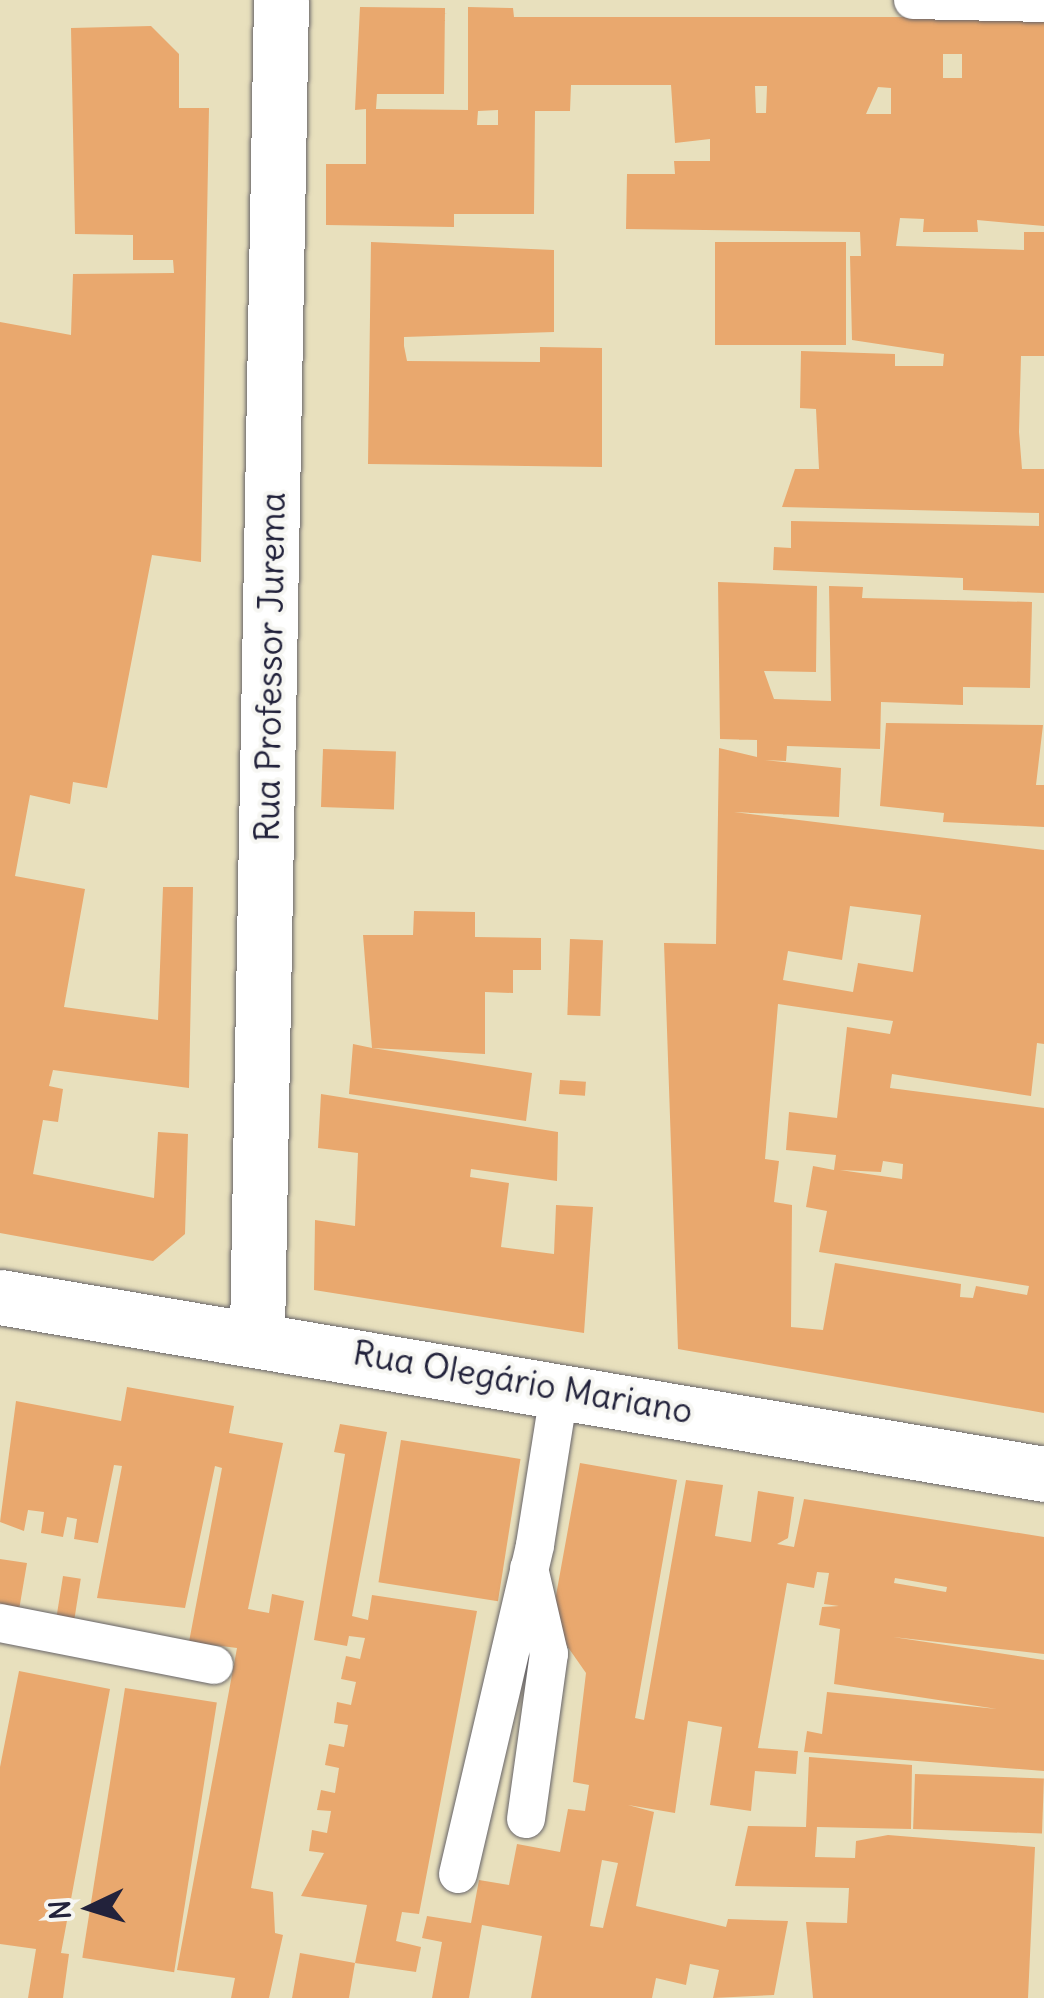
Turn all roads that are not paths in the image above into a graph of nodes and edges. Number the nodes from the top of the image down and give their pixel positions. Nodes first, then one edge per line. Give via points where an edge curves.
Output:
1 (281, 0) edge
2 (913, 0) edge
3 (1044, 2) edge
4 (0, 1297) edge
5 (256, 1334) junction
6 (560, 1388) junction
7 (1044, 1474) edge
8 (528, 1566) junction
9 (0, 1623) edge
10 (214, 1665) dead end
11 (526, 1819) dead end
12 (458, 1874) dead end

1 - 5 street, Rua Professor Jurema
2 - 3 lane
4 - 5 street, Rua Olegário Mariano
5 - 6 street, Rua Olegário Mariano
6 - 7 street, Rua Olegário Mariano
6 - 8 lane
8 - 11 lane via 549,1654
8 - 12 lane
9 - 10 lane

